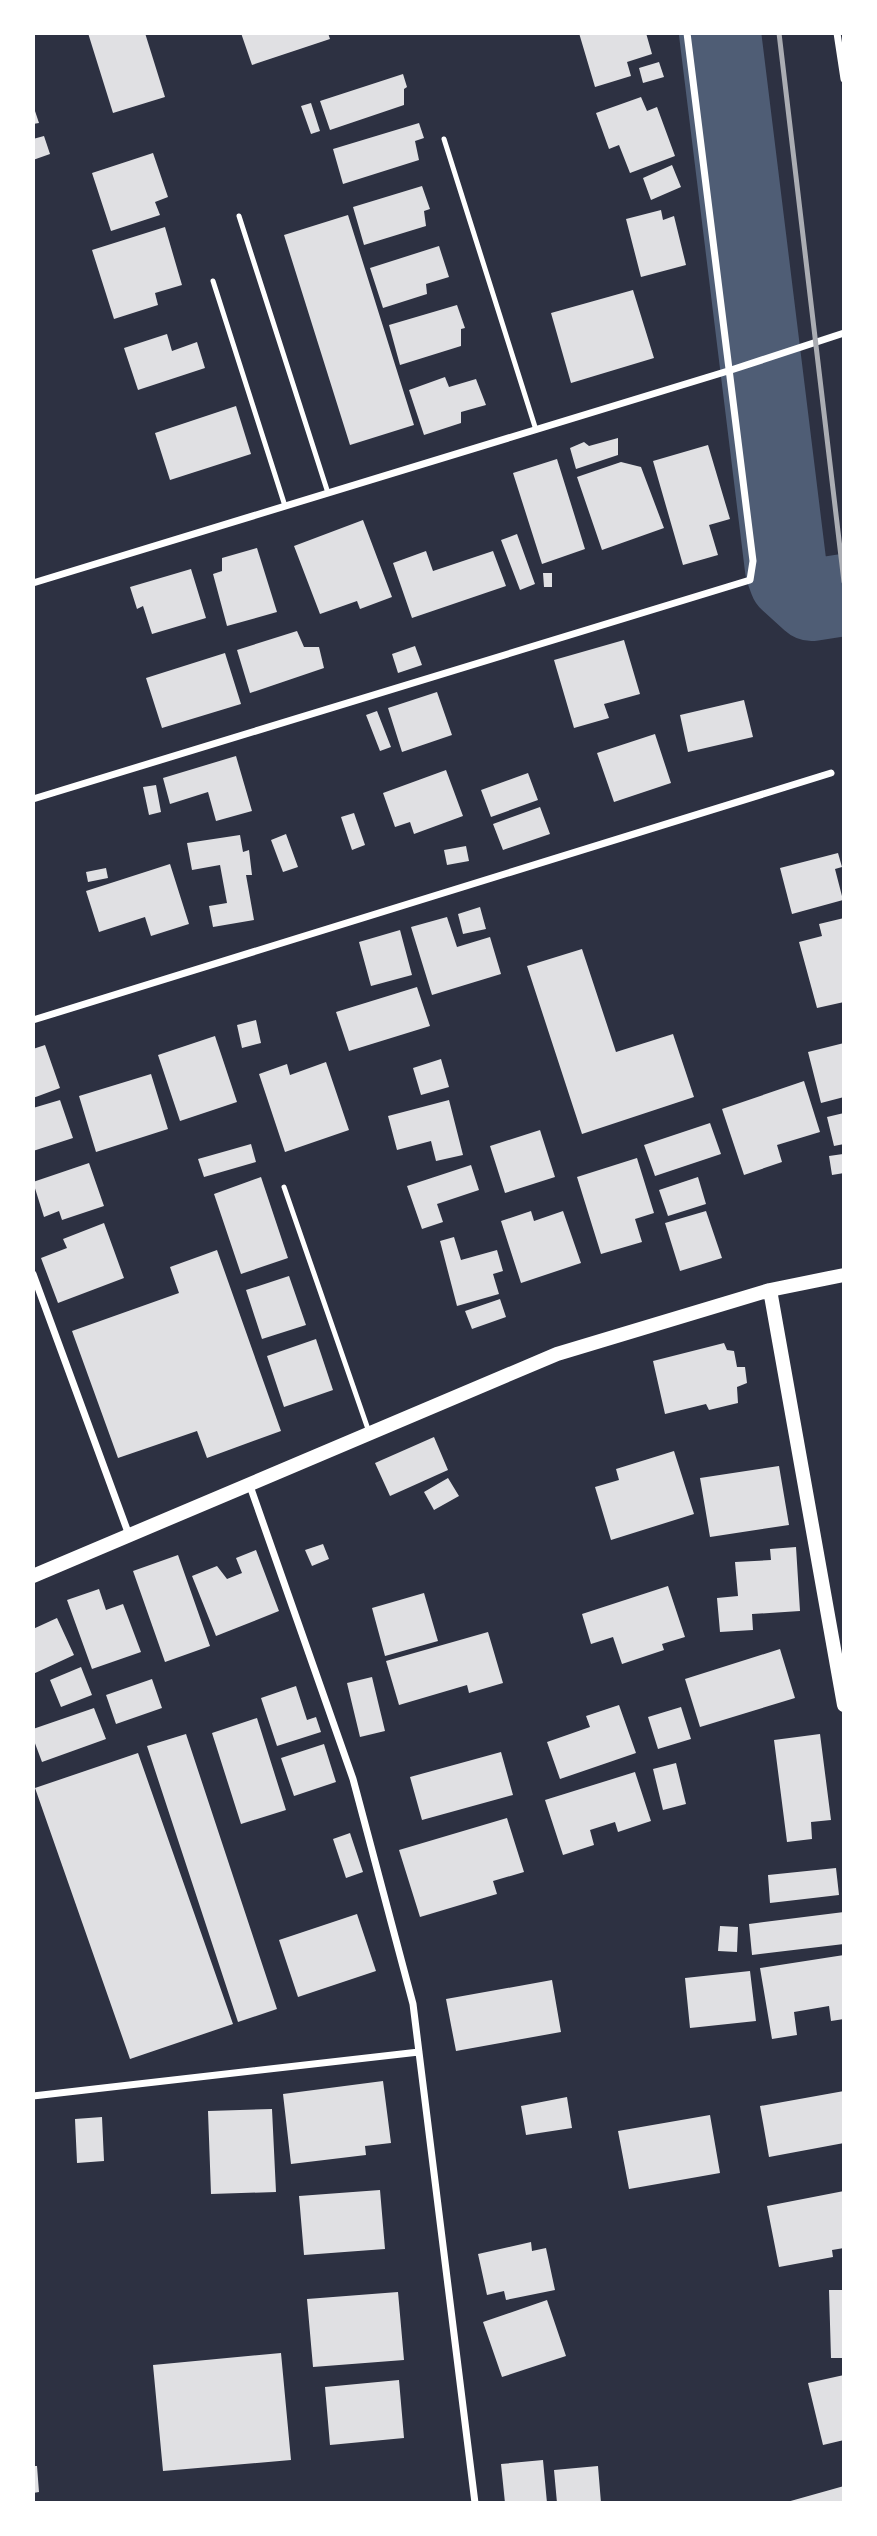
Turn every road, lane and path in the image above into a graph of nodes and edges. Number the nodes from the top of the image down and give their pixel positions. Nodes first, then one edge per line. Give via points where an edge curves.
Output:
1 (687, 33) edge
2 (837, 33) edge
3 (844, 79) edge
4 (444, 139) dead end
5 (239, 216) dead end
6 (213, 281) dead end
7 (844, 333) edge
8 (729, 371) junction
9 (536, 430) junction
10 (328, 493) junction
11 (285, 506) junction
12 (33, 583) edge
13 (831, 773) dead end
14 (33, 799) edge
15 (33, 1020) edge
16 (284, 1187) dead end
17 (33, 1274) edge
18 (844, 1275) edge
19 (771, 1290) junction
20 (370, 1434) junction
21 (250, 1486) junction
22 (130, 1535) junction
23 (33, 1576) edge
24 (844, 1705) edge
25 (419, 2052) junction
26 (33, 2096) edge
27 (475, 2503) edge

1 - 8 street
2 - 3 street
4 - 9 lane
5 - 10 lane
6 - 11 lane
7 - 8 street
8 - 9 street
8 - 14 street via 753,561 750,580
9 - 10 street
10 - 11 street
11 - 12 street
13 - 15 street
16 - 20 lane
17 - 22 street
18 - 19 main road
19 - 20 main road via 557,1354
19 - 24 main road
20 - 21 main road
21 - 22 main road
21 - 25 street via 353,1779 413,2004
22 - 23 main road
25 - 26 street
25 - 27 street

